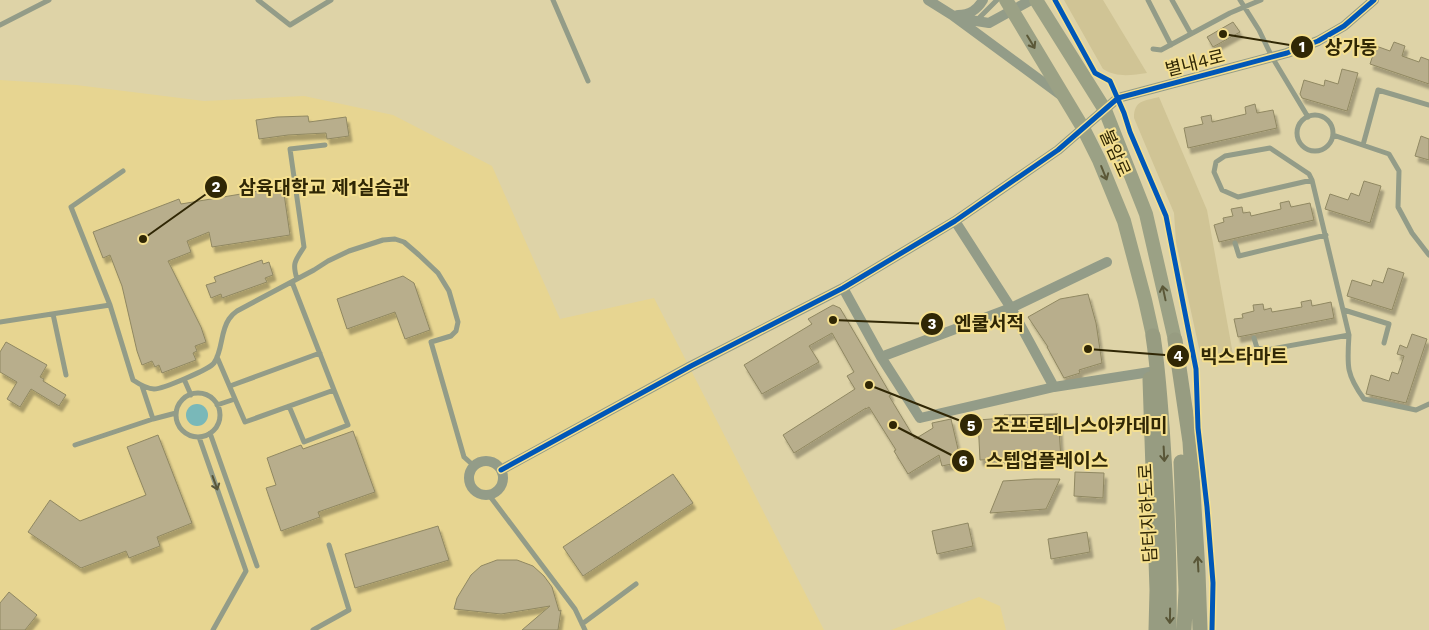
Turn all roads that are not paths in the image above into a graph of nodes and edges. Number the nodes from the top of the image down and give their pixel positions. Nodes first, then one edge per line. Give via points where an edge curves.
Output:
1 (49, 0) edge
2 (258, 0) edge
3 (331, 0) edge
4 (553, 0) edge
5 (928, 0) edge
6 (983, 0) edge
7 (997, 0) edge
8 (1031, 0) edge
9 (1036, 0) edge
10 (1148, 0) edge
11 (1172, 0) edge
12 (1240, 0) edge
13 (1261, 0) edge
14 (1373, 1) edge
15 (1010, 5) edge
16 (1244, 6) junction
17 (952, 15) junction
18 (976, 21) junction
19 (0, 24) edge
20 (1191, 34) junction
21 (1171, 45) junction
22 (1152, 49) dead end
23 (1272, 57) junction
24 (588, 81) dead end
25 (1065, 98) junction
26 (1429, 105) edge
27 (1105, 110) junction
28 (1308, 117) junction
29 (1084, 128) junction
30 (1333, 135) junction
31 (325, 145) dead end
32 (1364, 146) junction
33 (123, 171) dead end
34 (1312, 180) junction
35 (955, 221) junction
36 (1326, 235) junction
37 (1235, 243) dead end
38 (1429, 255) edge
39 (1107, 262) dead end
40 (295, 280) junction
41 (843, 288) junction
42 (110, 306) junction
43 (1011, 308) junction
44 (1344, 310) junction
45 (53, 314) junction
46 (0, 322) edge
47 (1350, 335) junction
48 (1153, 336) junction
49 (1254, 338) dead end
50 (1175, 340) junction
51 (1384, 343) dead end
52 (320, 353) junction
53 (217, 357) junction
54 (881, 357) junction
55 (1150, 372) junction
56 (66, 375) dead end
57 (184, 379) junction
58 (142, 386) junction
59 (230, 386) junction
60 (1054, 386) junction
61 (334, 390) junction
62 (191, 395) junction
63 (235, 399) junction
64 (1429, 404) edge
65 (217, 406) junction
66 (289, 406) junction
67 (176, 413) junction
68 (153, 419) junction
69 (210, 433) junction
70 (199, 437) junction
71 (75, 445) dead end
72 (474, 466) junction
73 (501, 470) junction
74 (489, 495) junction
75 (329, 545) dead end
76 (258, 566) dead end
77 (636, 584) dead end
78 (582, 624) junction
79 (213, 630) edge
80 (313, 630) edge
81 (585, 630) edge
82 (1156, 630) edge
83 (1169, 630) edge
84 (1184, 630) edge
85 (1200, 630) edge

1 - 19 lane
2 - 3 lane via 290,25
4 - 24 lane
5 - 17 street
6 - 17 street via 977,10
7 - 18 lane
8 - 15 street
9 - 27 street, 불암로
10 - 21 lane
11 - 20 lane
12 - 16 lane
13 - 16 lane
14 - 23 street, 별내4로 via 1344,26 1318,41
15 - 18 street via 989,23
15 -> 25 street, 불암로
16 - 20 lane
16 - 23 lane
17 - 18 street
17 - 25 street
20 - 21 lane
21 - 22 lane via 1161,50
23 - 27 street, 별내4로 via 1118,98
23 - 28 lane
25 - 29 street, 불암로
26 - 32 lane via 1378,90
27 - 29 street, 별내4로
50 -> 27 street, 불암로 via 1146,214
28 - 30 lane via 1325,118
28 - 30 lane via 1302,120 1297,131 1303,147 1319,151 1329,145
29 - 35 street, 별내4로 via 1058,150
29 -> 48 street, 불암로 via 1124,221
30 - 32 lane
31 - 40 lane via 290,148 304,247 294,262
32 - 38 lane via 1389,154 1399,171 1398,207
33 - 42 lane via 71,207
34 - 34 lane via 1309,174 1270,148 1225,156 1216,162 1214,172 1222,190 1238,197
34 - 36 lane
35 - 41 street, 별내4로
35 - 43 street
36 - 37 lane via 1239,256
36 - 44 lane
39 - 43 street
40 - 52 lane
40 - 53 lane via 237,311 226,325
40 - 72 lane via 350,251 395,239 404,242 438,273 449,291 458,322 451,336 431,342 464,457
41 - 54 street
41 - 73 street, 별내4로 via 691,366
42 - 45 lane
42 - 58 lane via 133,380
43 - 54 street
43 - 60 street
44 - 47 lane
44 - 51 lane via 1389,324
45 - 46 lane
45 - 56 lane
47 - 49 lane via 1266,350 1257,348
47 - 64 lane via 1347,359 1352,381 1364,399 1416,410
48 - 55 main road
48 -> 83 main road, 담터지하도로 via 1160,383 1166,487
50 - 84 main road, 담터지하도로 via 1186,590
85 -> 50 main road via 1190,442
52 - 59 lane
52 - 61 lane
53 - 57 lane via 213,365
53 - 59 lane
54 - 60 street via 920,418
55 - 60 street
55 - 82 main road
57 - 58 lane via 155,389
57 - 62 lane
58 - 68 lane
59 - 63 lane
61 - 66 lane
61 - 66 lane via 348,425 304,442
62 - 65 lane via 203,394 214,400
62 - 67 lane via 181,402
63 - 65 lane
63 - 66 lane via 245,422
65 - 69 lane via 218,424
67 - 68 lane
67 - 70 lane via 182,430
68 - 71 lane
69 - 70 lane
69 - 76 lane
70 -> 79 lane via 246,570
72 - 73 street via 488,461
72 - 74 street via 469,476 471,486 478,494
73 - 74 street via 501,486
74 - 78 lane via 575,609
75 - 80 lane via 348,610
77 - 78 lane
78 - 81 lane

